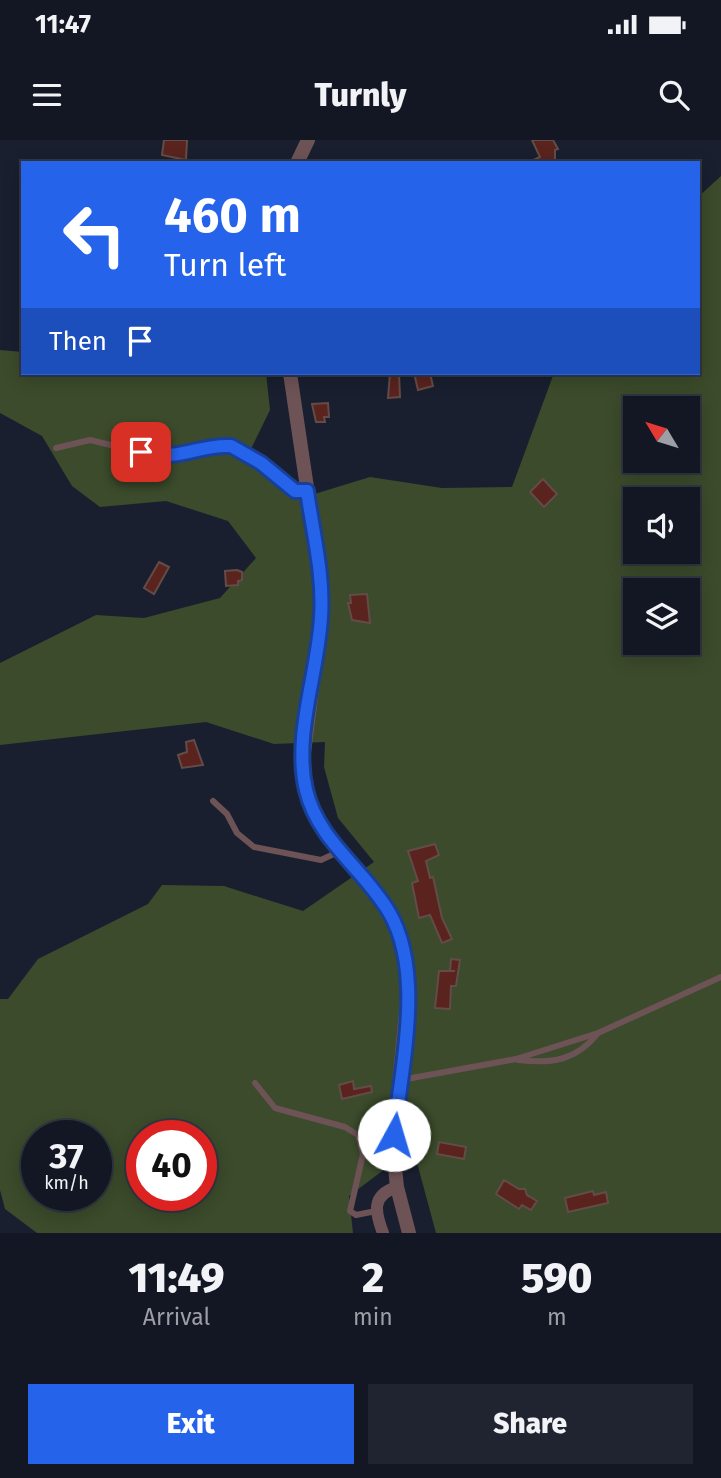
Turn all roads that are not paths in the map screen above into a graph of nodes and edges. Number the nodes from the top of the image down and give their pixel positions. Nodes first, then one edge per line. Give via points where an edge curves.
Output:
1 (308, 140) edge
2 (298, 161) edge
3 (290, 375) edge
4 (56, 448) dead end
5 (307, 491) junction
6 (213, 801) dead end
7 (340, 851) junction
8 (721, 977) edge
9 (598, 1033) junction
10 (516, 1059) junction
11 (399, 1080) junction
12 (255, 1083) dead end
13 (397, 1187) junction
14 (376, 1211) junction
15 (383, 1233) edge
16 (409, 1233) edge

1 - 2 street
3 - 5 street
4 - 5 lane via 90,440 160,457 231,446 295,491
5 - 7 street via 321,582 321,618 303,761 306,790 317,821
6 - 7 lane via 237,833 254,846 321,860
7 - 11 street via 389,911 402,943 408,990
8 - 9 lane
9 - 10 lane
9 - 10 lane via 574,1056 544,1063
10 - 11 lane
11 - 13 street via 393,1148
12 - 14 lane via 275,1108 345,1127 358,1135 363,1154 350,1211 356,1215
13 - 14 street via 380,1194
13 - 16 street
14 - 15 street

